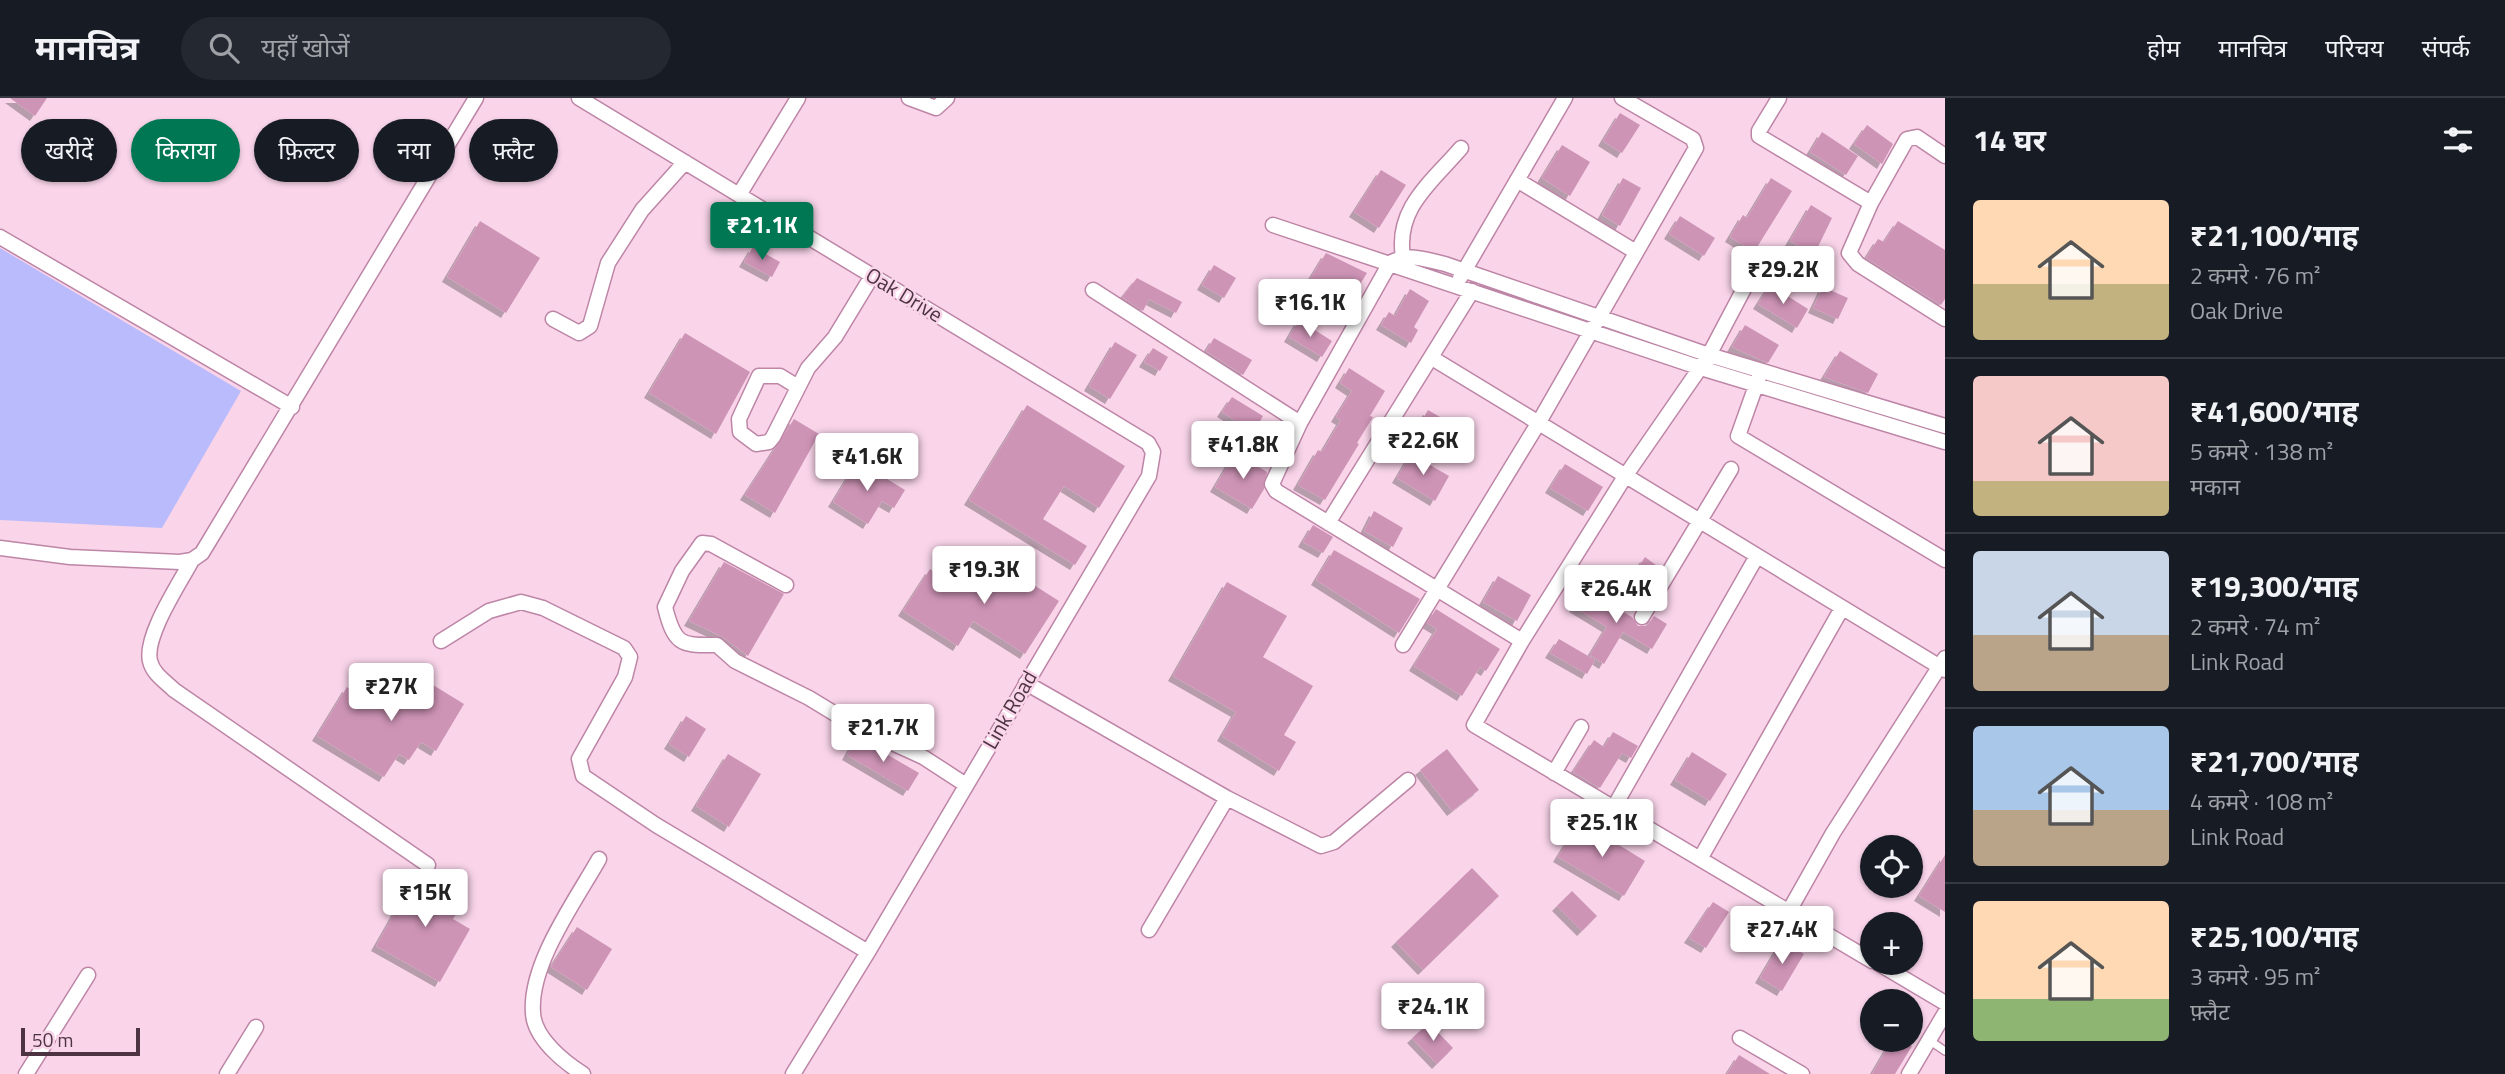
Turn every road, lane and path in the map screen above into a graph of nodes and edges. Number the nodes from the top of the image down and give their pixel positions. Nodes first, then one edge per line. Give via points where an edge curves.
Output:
1 (476, 98) edge
2 (579, 98) edge
3 (797, 98) edge
4 (909, 98) edge
5 (947, 98) edge
6 (1565, 98) edge
7 (1622, 98) edge
8 (1779, 98) edge
9 (1461, 148) dead end
10 (1945, 156) edge
11 (685, 162) junction
12 (1517, 180) junction
13 (739, 195) junction
14 (1871, 203) junction
15 (1273, 225) dead end
16 (0, 237) edge
17 (1636, 252) junction
18 (1396, 260) junction
19 (1757, 264) dead end
20 (1464, 270) junction
21 (872, 276) junction
22 (1456, 285) junction
23 (1093, 290) dead end
24 (1472, 291) junction
25 (1600, 316) junction
26 (1945, 318) edge
27 (553, 319) dead end
28 (1591, 330) junction
29 (1709, 355) junction
30 (1432, 358) junction
31 (1701, 368) junction
32 (1760, 377) junction
33 (798, 387) junction
34 (292, 407) junction
35 (1539, 422) junction
36 (1300, 423) junction
37 (1945, 426) edge
38 (1945, 442) edge
39 (1153, 452) joint
40 (1731, 469) dead end
41 (1626, 475) junction
42 (1328, 523) junction
43 (1700, 523) junction
44 (0, 548) edge
45 (1757, 556) junction
46 (192, 560) junction
47 (1945, 560) edge
48 (786, 585) dead end
49 (1437, 590) junction
50 (1842, 608) junction
51 (1642, 617) dead end
52 (441, 641) dead end
53 (1522, 641) junction
54 (1403, 645) dead end
55 (1943, 665) edge
56 (1026, 683) junction
57 (1580, 727) dead end
58 (1553, 773) junction
59 (1408, 780) dead end
60 (966, 785) junction
61 (1227, 798) junction
62 (1614, 807) junction
63 (599, 859) dead end
64 (1700, 859) junction
65 (428, 865) dead end
66 (1789, 911) junction
67 (1149, 930) dead end
68 (868, 952) junction
69 (1860, 954) edge
70 (88, 975) dead end
71 (1897, 975) edge
72 (1945, 1003) edge
73 (1945, 1013) edge
74 (256, 1027) dead end
75 (1740, 1038) dead end
76 (1928, 1040) junction
77 (1945, 1051) edge
78 (26, 1074) edge
79 (228, 1074) edge
80 (583, 1074) edge
81 (793, 1074) edge
82 (1802, 1074) edge
83 (1909, 1074) edge

1 - 34 street
2 - 11 street, Oak Drive
3 - 13 street
4 - 5 street via 936,108
6 - 12 street
7 - 17 street via 1696,143
8 - 14 street via 1759,136
9 - 18 street via 1407,211
10 - 14 street via 1917,137 1909,137
11 - 13 street, Oak Drive
11 - 27 street via 642,210 608,262 590,326 579,333
12 - 17 street
12 - 20 street
13 - 21 street, Oak Drive
14 - 26 street via 1850,247 1852,259
15 - 18 street
16 - 34 street
17 - 25 street
18 - 20 street
18 - 22 street
18 - 36 street
19 - 29 street
20 - 22 street
20 - 25 street
21 - 33 street
21 - 39 street, Oak Drive via 1148,443
22 - 24 street
23 - 36 street
24 - 28 street
24 - 30 street
25 - 28 street
25 - 29 street
28 - 31 street
28 - 35 street
29 - 31 street
29 - 32 street
30 - 35 street
30 - 42 street
31 - 32 street
31 - 41 street
32 - 37 street
32 - 38 street
32 - 47 street via 1738,436
33 - 33 street via 780,376 759,376 739,419 740,432 756,444 769,442 782,425
34 - 46 street via 213,538
35 - 41 street
35 - 49 street
36 - 42 street via 1272,484
39 - 56 street, Link Road via 1149,476
40 - 43 street
41 - 43 street
41 - 53 street
42 - 49 street
43 - 45 street
43 - 51 street
44 - 46 street via 70,557
45 - 50 street
45 - 62 street
46 - 65 street via 155,632 149,659 155,672 174,690
48 - 60 street via 702,543 665,607 683,642 696,647 717,645 735,661 923,757
49 - 53 street
49 - 54 street
50 - 55 street
50 - 64 street
52 - 68 street via 489,611 521,602 624,648 629,657 625,677 579,759 583,776
53 - 58 street via 1474,725
55 - 66 street via 1833,833
56 - 60 street, Link Road
56 - 61 street
57 - 58 street
58 - 62 street
59 - 61 street via 1334,842 1321,846
60 - 68 street, Link Road
61 - 67 street
62 - 64 street
63 - 80 street via 551,946 537,980 532,1014 547,1044
64 - 66 street
66 - 69 street
68 - 81 street, Link Road
70 - 78 street
71 - 72 street
73 - 76 street
74 - 79 street
75 - 82 street
76 - 77 lane
76 - 83 street

